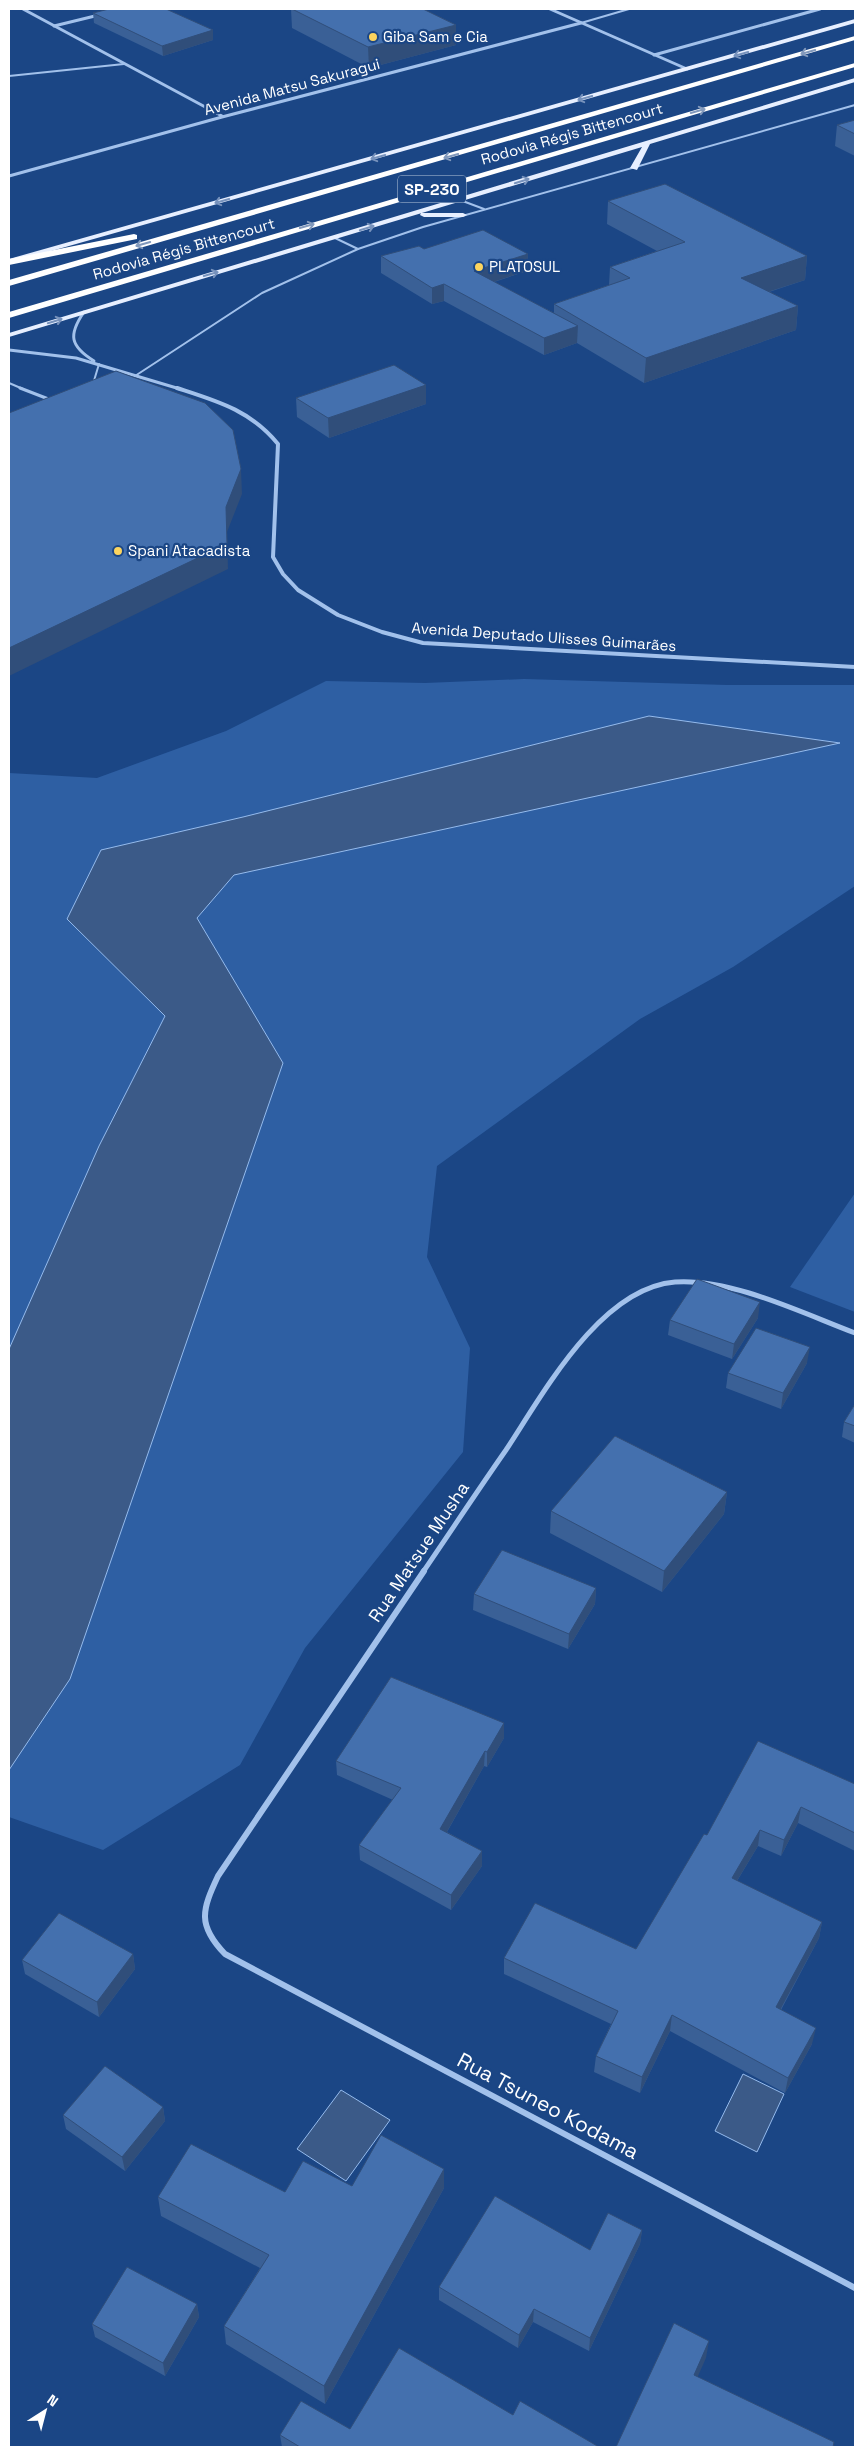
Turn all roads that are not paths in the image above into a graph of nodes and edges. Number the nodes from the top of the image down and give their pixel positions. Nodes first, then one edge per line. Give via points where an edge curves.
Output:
1 (22, 9) edge
2 (550, 9) edge
3 (629, 9) edge
4 (820, 9) edge
5 (106, 13) edge
6 (855, 21) edge
7 (581, 22) junction
8 (54, 26) junction
9 (855, 38) edge
10 (654, 55) junction
11 (124, 64) junction
12 (855, 65) edge
13 (687, 69) junction
14 (9, 76) edge
15 (855, 80) edge
16 (855, 105) edge
17 (222, 117) junction
18 (647, 143) junction
19 (634, 168) junction
20 (9, 176) edge
21 (304, 198) junction
22 (460, 200) junction
23 (484, 210) junction
24 (411, 215) junction
25 (463, 215) junction
26 (335, 238) junction
27 (358, 249) junction
28 (9, 262) edge
29 (9, 283) edge
30 (84, 312) junction
31 (9, 315) edge
32 (9, 334) edge
33 (9, 350) edge
34 (99, 364) junction
35 (140, 375) junction
36 (130, 377) edge
37 (9, 383) edge
38 (102, 383) edge
39 (44, 405) edge
40 (855, 667) edge
41 (855, 1333) edge
42 (224, 1954) joint
43 (855, 2288) edge

1 - 8 street
2 - 7 street
3 - 7 lane
4 - 10 street
5 - 8 street
6 -> 13 main road
7 - 10 street
7 - 17 street, Avenida Matsu Sakuragui
8 - 11 street
9 -> 21 highway, Rodovia Régis Bittencourt / SP-230
10 - 13 street
11 - 14 lane
11 - 17 street
31 -> 12 highway, Rodovia Régis Bittencourt / SP-230
13 -> 28 main road
15 - 18 main road
16 - 19 lane
17 - 20 street, Avenida Matsu Sakuragui
18 - 19 main road
22 -> 18 main road
19 - 23 lane
21 - 28 highway
21 -> 29 highway, Rodovia Régis Bittencourt / SP-230
22 - 23 lane
22 - 24 main road
23 - 25 lane
24 - 25 main road
26 -> 24 main road
25 - 27 lane
26 - 27 lane
30 -> 26 main road
27 - 35 lane via 262,293
32 -> 30 main road
30 - 34 street, Avenida Deputado Ulisses Guimarães via 74,325 72,335 76,347
33 - 34 street, Avenida Deputado Ulisses Guimarães via 59,355
34 - 35 street, Avenida Deputado Ulisses Guimarães
34 - 38 lane via 93,385
35 - 36 lane
35 - 40 street, Avenida Deputado Ulisses Guimarães via 226,405 268,430 278,444 273,557 278,568 287,581 304,594 368,628 423,642
37 - 39 lane via 53,401
41 - 42 street, Rua Matsue Musha via 721,1285 685,1282 642,1290 609,1314 565,1362 218,1876 206,1900 203,1923 208,1939
42 - 43 street, Rua Tsuneo Kodama

